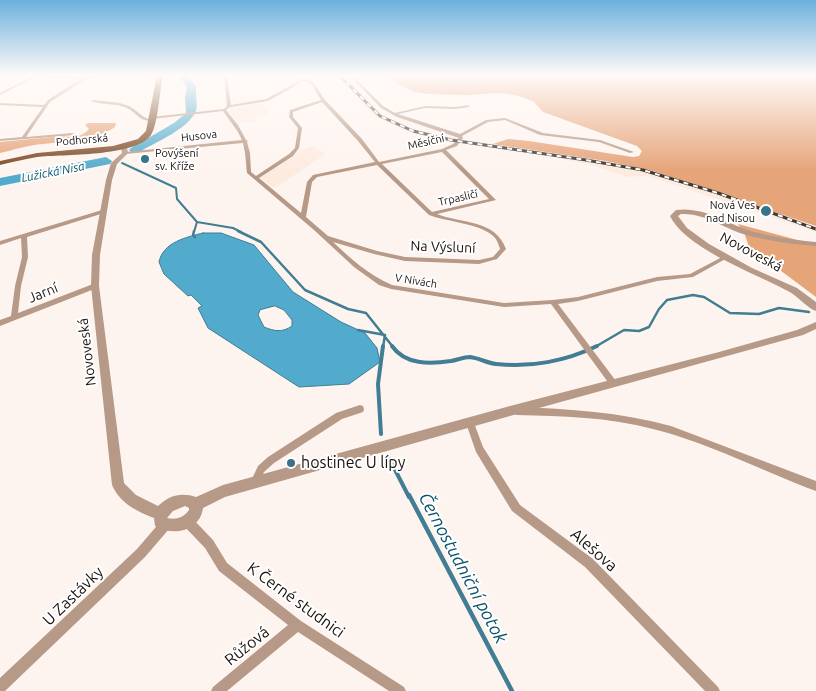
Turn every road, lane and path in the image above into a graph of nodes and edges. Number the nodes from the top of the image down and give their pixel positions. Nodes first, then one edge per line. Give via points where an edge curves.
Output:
1 (43, 107) edge
2 (127, 107) edge
3 (153, 107) edge
4 (227, 107) edge
5 (303, 107) edge
6 (329, 107) edge
7 (382, 107) edge
8 (424, 107) edge
9 (432, 107) edge
10 (460, 107) edge
11 (224, 110) junction
12 (395, 114) junction
13 (151, 119) junction
14 (72, 134) dead end
15 (460, 137) junction
16 (23, 138) junction
17 (0, 140) edge
18 (246, 141) junction
19 (125, 150) junction
20 (443, 150) junction
21 (632, 152) dead end
22 (377, 162) junction
23 (0, 163) edge
24 (256, 178) junction
25 (102, 212) junction
26 (431, 214) junction
27 (303, 218) junction
28 (24, 236) junction
29 (325, 238) junction
30 (0, 243) edge
31 (816, 244) edge
32 (726, 257) junction
33 (94, 286) junction
34 (554, 302) junction
35 (816, 308) edge
36 (14, 318) junction
37 (0, 324) edge
38 (816, 325) edge
39 (613, 383) junction
40 (360, 409) dead end
41 (510, 411) junction
42 (470, 423) junction
43 (256, 481) junction
44 (816, 486) edge
45 (196, 504) junction
46 (163, 519) junction
47 (187, 522) junction
48 (297, 625) junction
49 (0, 687) edge
50 (217, 691) edge
51 (400, 691) edge
52 (714, 691) edge

1 - 16 street
2 - 13 street via 140,118
3 - 13 main road, Podhorská
4 - 11 street
5 - 24 street via 291,111 300,128 298,148
6 - 22 street, Trpasličí
7 - 12 street
8 - 12 street
9 - 10 street
11 - 13 street
11 - 18 street
12 - 15 street
13 - 19 main road, Podhorská via 151,129 145,138
14 - 16 street
15 - 20 street, Měsíční via 455,145
15 - 21 street, Měsíční via 487,121 505,119 542,134 600,140
16 - 17 street
18 - 19 street, Husova
18 - 24 street via 249,172
19 - 23 main road, Podhorská via 36,155
19 - 25 street, Novoveská via 114,164
20 - 22 street, Měsíční
20 - 26 street, Trpasličí via 494,200
22 - 26 street, Trpasličí
22 - 27 street, Měsíční via 315,176 310,182
24 - 27 street, V Nivách
25 - 28 street
25 - 33 street, Novoveská
26 - 29 street, Na Výsluní via 440,219 482,227 496,234 503,249 495,258 478,262 405,259
27 - 29 street, V Nivách
28 - 30 street
28 - 36 street via 25,257
29 - 34 street, V Nivách via 378,282 392,287 504,305
31 - 32 street, Novoveská via 746,232 697,212 676,214 674,220 677,224
32 - 34 street, V Nivách via 691,276 657,279
32 - 35 street, Novoveská via 794,290
33 - 36 street, Jarní
33 - 46 street, Novoveská via 118,485 131,501
34 - 39 street
36 - 37 street, Jarní
38 - 39 street via 800,333 728,354
39 - 41 street
40 - 43 street via 333,420 271,460 261,469
41 - 42 street
41 - 44 street via 608,415 669,429
42 - 43 street
42 - 52 street, Alešova via 479,449 516,508 589,563
43 - 45 street via 223,490
45 - 46 street via 179,501 167,508
45 - 47 street via 196,512
46 - 47 street via 174,526
46 - 49 street, U Zastávky via 141,553
47 - 48 street, K Černé studnici via 209,544 223,567
48 - 50 street, Růžová
48 - 51 street, K Černé studnici

